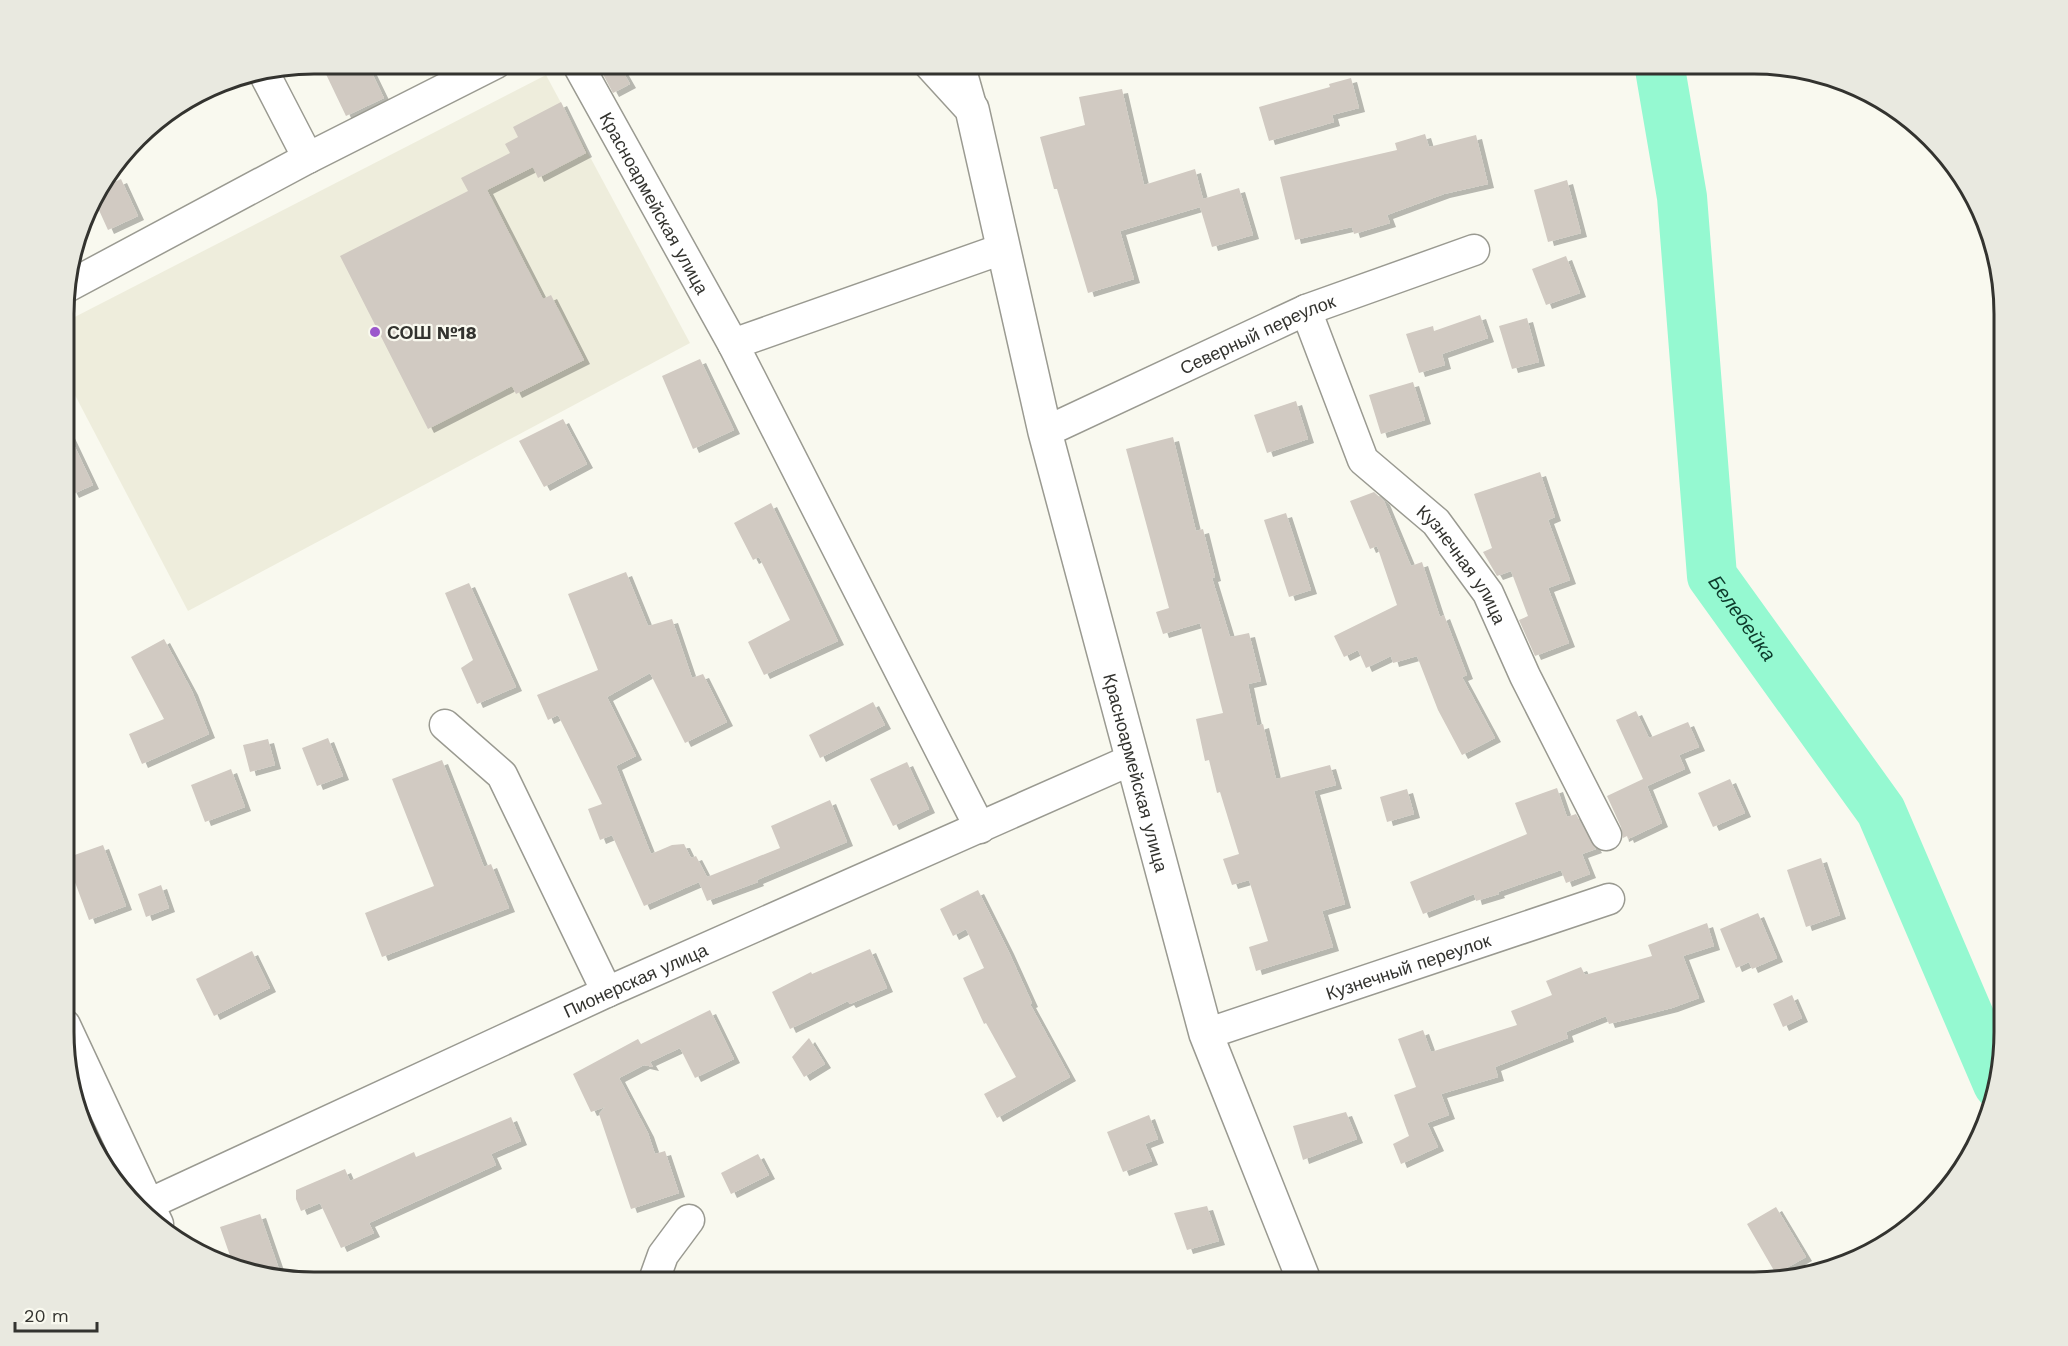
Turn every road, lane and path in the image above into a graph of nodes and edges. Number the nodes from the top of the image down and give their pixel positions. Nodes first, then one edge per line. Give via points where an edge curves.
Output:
1 (474, 74) edge
2 (583, 74) edge
3 (940, 74) edge
4 (962, 74) edge
5 (267, 78) edge
6 (972, 109) junction
7 (308, 158) junction
8 (1002, 249) junction
9 (1474, 250) dead end
10 (76, 279) edge
11 (1306, 310) junction
12 (733, 344) junction
13 (1045, 432) junction
14 (445, 725) dead end
15 (1131, 760) junction
16 (980, 828) junction
17 (1606, 835) dead end
18 (1609, 899) dead end
19 (607, 992) junction
20 (1206, 1034) junction
21 (74, 1045) edge
22 (147, 1205) edge
23 (153, 1211) edge
24 (689, 1220) dead end
25 (657, 1272) edge
26 (1301, 1272) edge

1 - 7 street
2 - 12 street, Красноармейская улица
3 - 6 main road
4 - 6 street, Красноармейская улица
5 - 7 street
6 - 8 main road, Красноармейская улица
7 - 10 street
8 - 12 street
8 - 13 main road, Красноармейская улица
9 - 11 street, Северный переулок
11 - 13 street, Северный переулок
11 - 17 street, Кузнечная улица via 1363,460 1436,522 1488,593 1525,676
12 - 16 street, Красноармейская улица
13 - 15 main road, Красноармейская улица
14 - 19 street via 502,776
15 - 16 street, Пионерская улица
15 - 20 main road, Красноармейская улица
16 - 19 street, Пионерская улица
18 - 20 street, Кузнечный переулок
19 - 23 street, Пионерская улица
20 - 26 main road, Красноармейская улица
21 - 22 street
24 - 25 street via 663,1255

